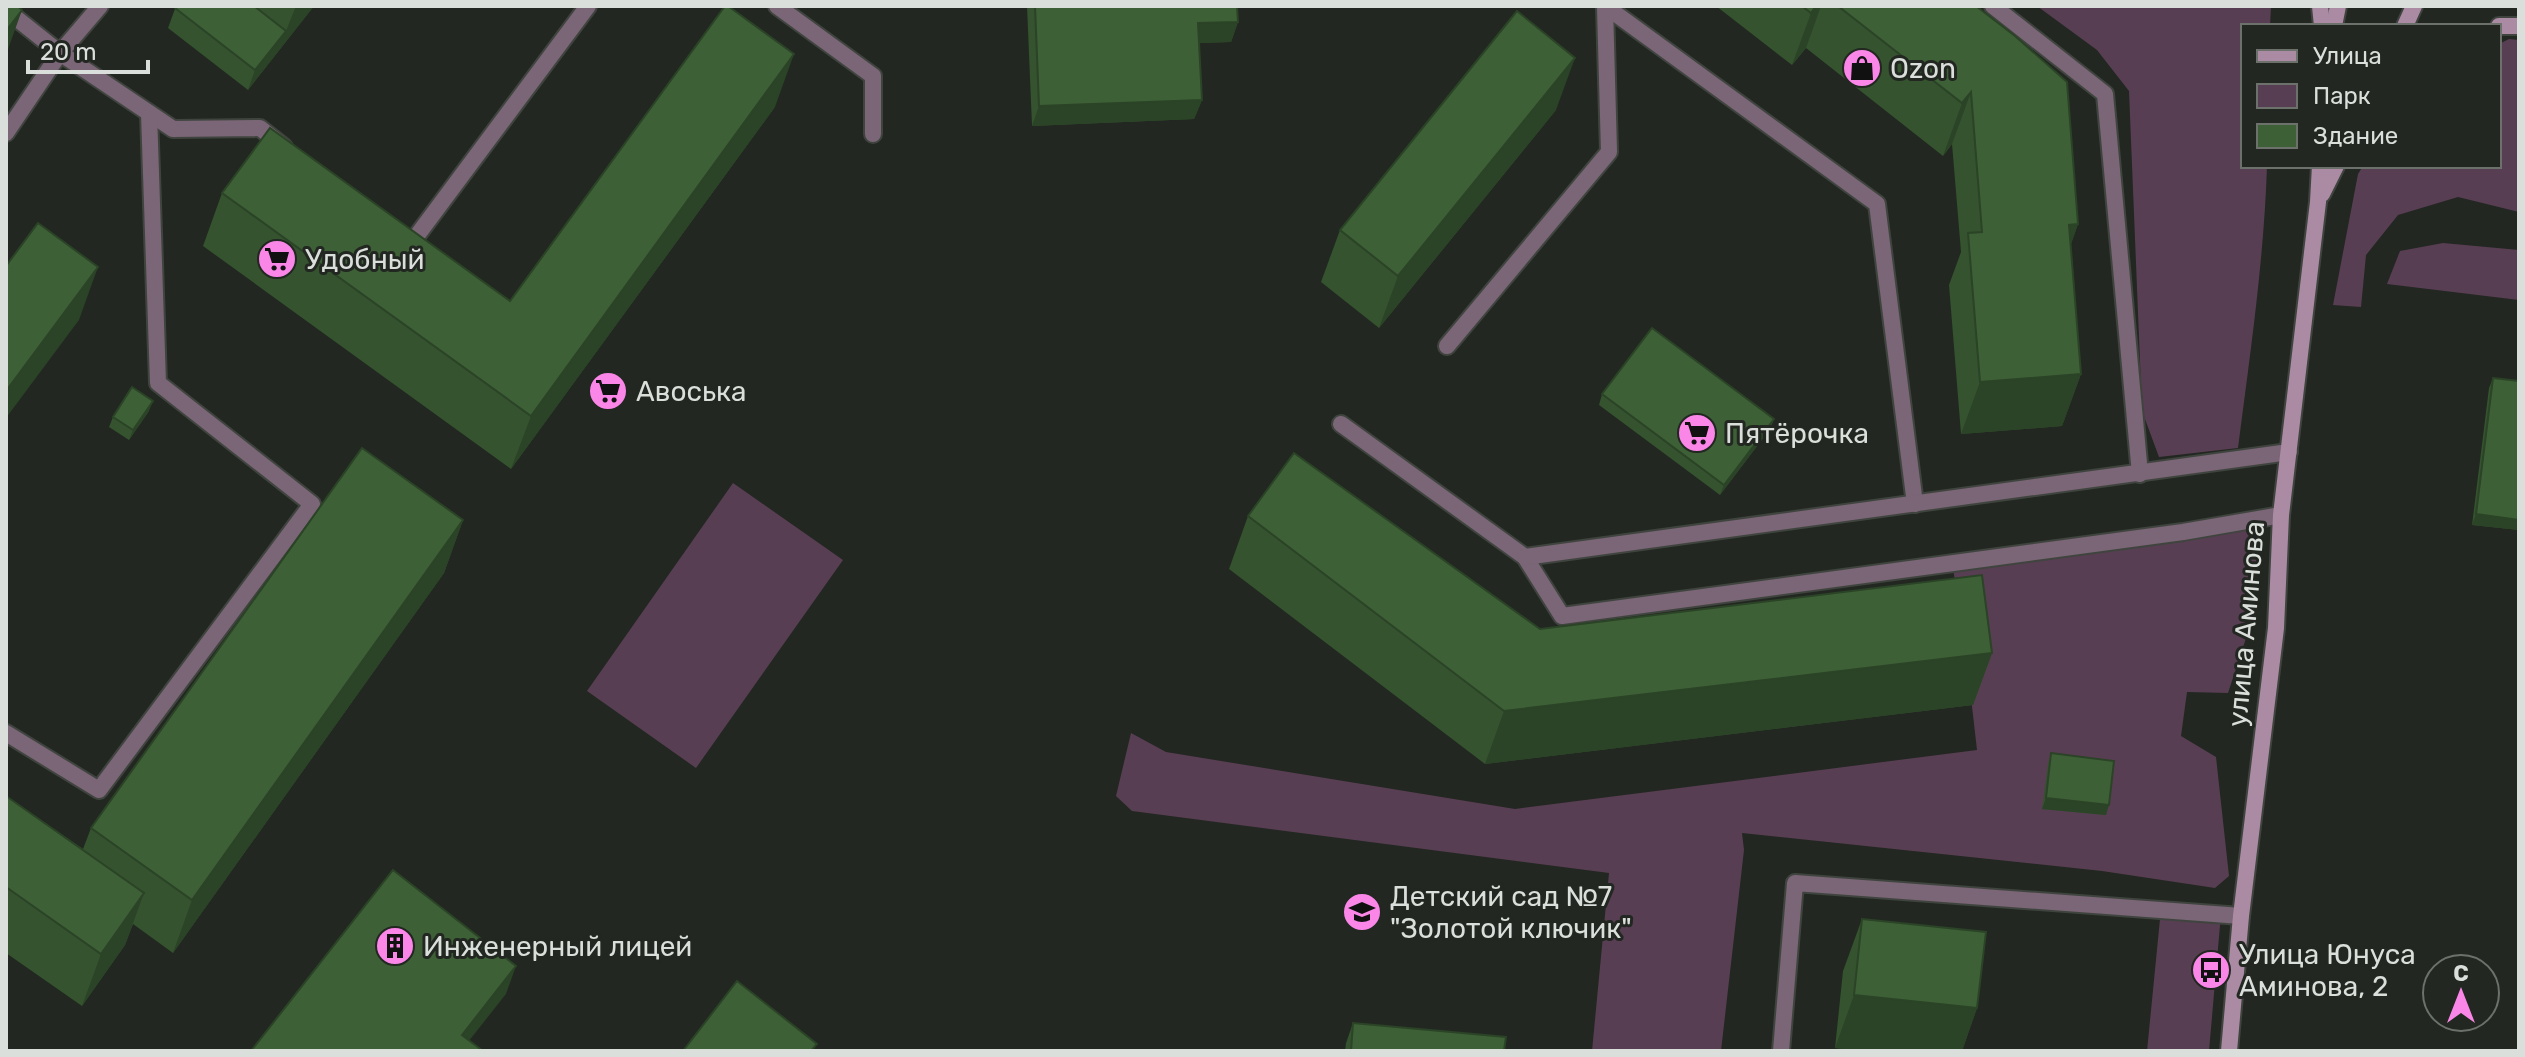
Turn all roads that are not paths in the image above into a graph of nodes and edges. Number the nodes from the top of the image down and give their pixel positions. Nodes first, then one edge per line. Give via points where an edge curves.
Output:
1 (100, 6) edge
2 (588, 6) edge
3 (777, 6) edge
4 (1605, 6) edge
5 (1993, 6) edge
6 (6, 10) edge
7 (60, 53) junction
8 (149, 113) junction
9 (6, 133) edge
10 (873, 134) dead end
11 (297, 157) edge
12 (2320, 168) edge
13 (2335, 168) edge
14 (2318, 202) junction
15 (385, 225) edge
16 (1447, 346) dead end
17 (1341, 424) dead end
18 (2289, 452) junction
19 (2140, 474) junction
20 (1915, 504) junction
21 (2281, 515) junction
22 (1525, 557) junction
23 (6, 733) edge
24 (2241, 916) junction
25 (1781, 1051) edge
26 (2229, 1051) edge

1 - 7 lane
2 - 15 lane via 410,245
3 - 10 lane via 873,76
4 - 16 lane via 1609,152
4 - 20 lane via 1877,204
5 - 19 lane via 2105,94
6 - 7 lane
7 - 8 lane
7 - 9 lane
8 - 11 lane via 173,129 260,128
8 - 23 lane via 158,383 312,504 99,790
12 - 14 street, улица Аминова
13 - 14 street, улица Аминова
14 - 18 street, улица Аминова
17 - 22 lane
18 - 19 lane
18 - 21 street, улица Аминова
19 - 20 lane
20 - 22 lane
21 - 22 lane via 1562,616
21 - 24 street, улица Аминова via 2276,628
24 - 25 lane via 1795,883
24 - 26 street, улица Аминова

